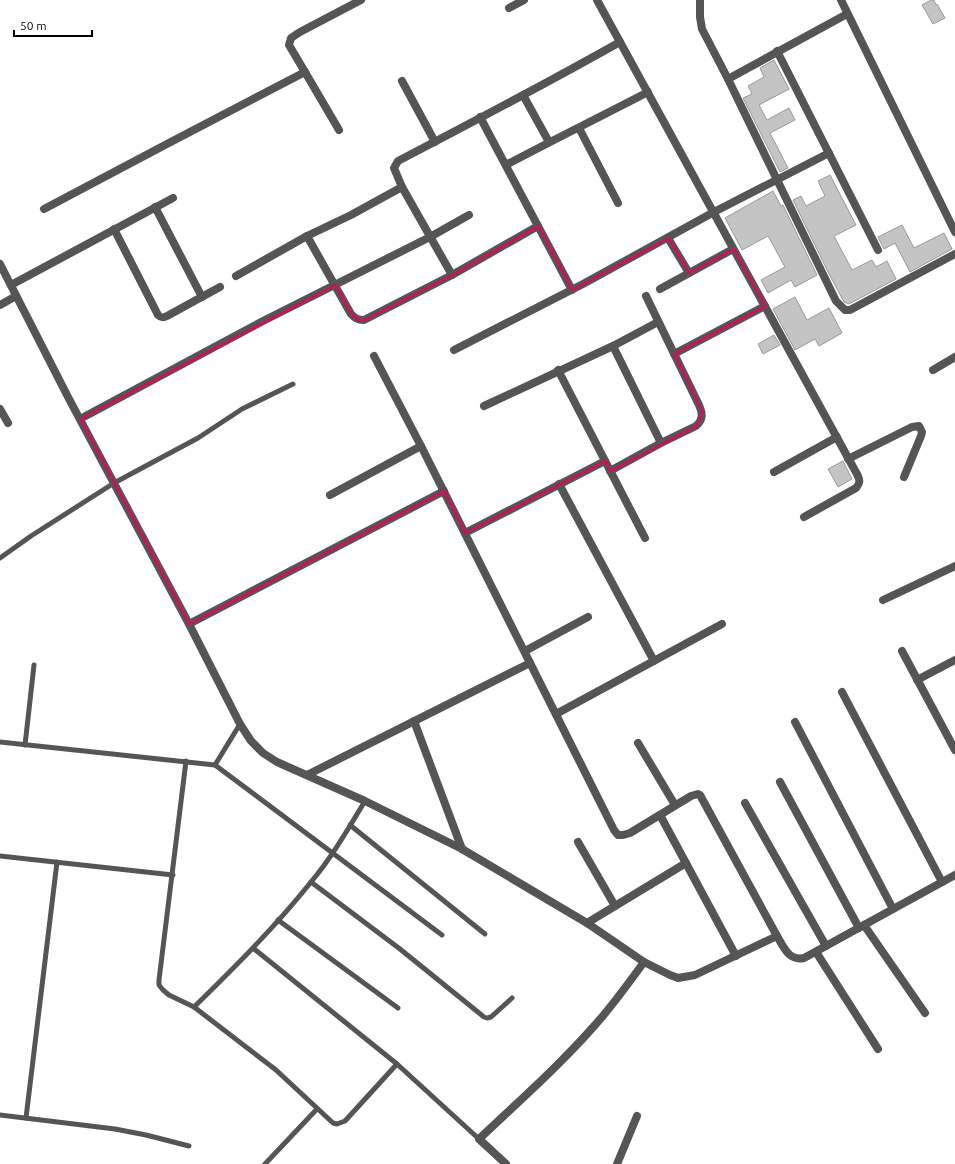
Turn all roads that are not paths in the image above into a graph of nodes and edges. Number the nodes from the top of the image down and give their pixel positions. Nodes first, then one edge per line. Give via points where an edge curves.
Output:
1 (360, 0) edge
2 (524, 0) edge
3 (597, 0) edge
4 (700, 0) edge
5 (841, 0) edge
6 (509, 8) dead end
7 (847, 14) junction
8 (620, 42) junction
9 (777, 51) junction
10 (305, 72) junction
11 (728, 79) junction
12 (402, 80) dead end
13 (648, 92) junction
14 (522, 95) junction
15 (480, 117) junction
16 (578, 128) junction
17 (339, 130) dead end
18 (435, 142) junction
19 (549, 142) junction
20 (829, 153) junction
21 (506, 165) junction
22 (777, 180) junction
23 (402, 187) junction
24 (173, 198) dead end
25 (618, 203) dead end
26 (155, 207) junction
27 (44, 209) dead end
28 (714, 212) junction
29 (468, 215) dead end
30 (538, 226) junction
31 (114, 229) junction
32 (955, 232) edge
33 (307, 236) junction
34 (430, 237) junction
35 (668, 238) junction
36 (733, 248) junction
37 (878, 250) dead end
38 (955, 254) edge
39 (0, 264) edge
40 (689, 273) junction
41 (452, 275) junction
42 (236, 276) dead end
43 (11, 285) junction
44 (335, 285) junction
45 (220, 287) dead end
46 (660, 289) dead end
47 (572, 290) junction
48 (16, 296) junction
49 (646, 296) dead end
50 (202, 297) junction
51 (0, 305) edge
52 (765, 306) junction
53 (658, 322) junction
54 (613, 346) junction
55 (454, 350) dead end
56 (674, 354) junction
57 (374, 356) dead end
58 (955, 357) edge
59 (558, 370) junction
60 (933, 370) dead end
61 (293, 384) dead end
62 (484, 406) dead end
63 (0, 409) edge
64 (80, 419) junction
65 (8, 423) dead end
66 (836, 437) junction
67 (660, 443) junction
68 (422, 446) junction
69 (848, 458) junction
70 (605, 461) junction
71 (610, 471) junction
72 (774, 472) dead end
73 (904, 477) dead end
74 (114, 483) junction
75 (559, 484) junction
76 (444, 490) junction
77 (330, 495) dead end
78 (804, 517) dead end
79 (465, 533) junction
80 (645, 538) dead end
81 (0, 558) edge
82 (955, 566) edge
83 (883, 600) dead end
84 (588, 617) dead end
85 (189, 624) junction
86 (722, 624) dead end
87 (525, 651) junction
88 (902, 651) dead end
89 (955, 660) edge
90 (654, 661) junction
91 (530, 663) junction
92 (34, 665) dead end
93 (917, 680) junction
94 (842, 692) dead end
95 (556, 714) junction
96 (414, 721) junction
97 (795, 722) dead end
98 (240, 724) junction
99 (0, 742) edge
100 (638, 743) dead end
101 (25, 745) junction
102 (955, 750) edge
103 (186, 762) junction
104 (215, 765) junction
105 (307, 776) junction
106 (780, 782) dead end
107 (365, 801) junction
108 (746, 803) dead end
109 (675, 806) junction
110 (660, 815) junction
111 (350, 825) junction
112 (578, 842) dead end
113 (462, 848) junction
114 (333, 853) junction
115 (0, 856) edge
116 (57, 862) junction
117 (686, 863) junction
118 (173, 874) junction
119 (955, 875) edge
120 (311, 882) junction
121 (942, 882) junction
122 (615, 906) junction
123 (893, 909) junction
124 (278, 920) junction
125 (587, 923) junction
126 (862, 926) junction
127 (485, 934) dead end
128 (442, 935) dead end
129 (777, 936) junction
130 (826, 946) junction
131 (253, 948) junction
132 (816, 952) junction
133 (736, 956) junction
134 (644, 962) junction
135 (512, 998) dead end
136 (194, 1007) junction
137 (398, 1008) dead end
138 (925, 1013) dead end
139 (878, 1049) dead end
140 (397, 1064) junction
141 (317, 1108) junction
142 (0, 1115) edge
143 (637, 1116) dead end
144 (26, 1118) junction
145 (479, 1139) junction
146 (189, 1146) dead end
147 (265, 1164) edge
148 (506, 1164) edge
149 (617, 1164) edge

1 - 10 street via 291,38 289,45
2 - 6 street
3 - 8 street
4 - 11 street via 702,29
5 - 7 street
7 - 9 street
7 - 32 street
8 - 13 street
8 - 14 street
9 - 11 street
9 - 20 street
10 - 17 street
10 - 27 street
11 - 22 street
12 - 18 street
13 - 16 street
13 - 28 street
14 - 15 street
14 - 19 street
15 - 18 street
15 - 21 street
16 - 19 street
16 - 25 street
18 - 23 street via 395,164 394,168
19 - 21 street
20 - 22 street
20 - 37 street
21 - 30 street
22 - 28 street
22 - 38 street via 836,301 845,310 850,310
23 - 33 street
23 - 34 street
24 - 26 street
26 - 31 street
26 - 50 street
28 - 35 street
28 - 36 street
29 - 34 street
30 - 41 street
30 - 47 street
31 - 43 street
31 - 50 street via 160,317 163,318
33 - 42 street
33 - 44 street
34 - 41 street
34 - 44 street
35 - 40 street
35 - 47 street
36 - 40 street
36 - 52 street
39 - 43 street
40 - 46 street
41 - 44 street via 364,320 358,320 351,314
43 - 48 street
44 - 64 street
45 - 50 street
47 - 55 street
48 - 51 street
48 - 64 street
49 - 53 street
52 - 56 street
52 - 66 street
53 - 54 street
53 - 56 street
54 - 59 street
54 - 67 street
56 - 67 street via 702,416 698,425
57 - 68 street
58 - 60 street
59 - 62 street
59 - 70 street
61 - 74 lane via 242,409 198,438
63 - 65 street
64 - 74 street
66 - 69 street
66 - 72 street
67 - 71 street
68 - 76 street
68 - 77 street
69 - 73 street via 918,426 922,436
69 - 78 street via 858,476 859,484
70 - 71 street
70 - 75 street
71 - 80 street
74 - 81 lane
74 - 85 street
75 - 79 street
75 - 90 street
76 - 79 street
76 - 85 street
79 - 87 street
82 - 83 street
84 - 87 street
85 - 98 street
86 - 90 street
87 - 91 street
88 - 93 street
89 - 93 street
90 - 95 street
91 - 95 street
91 - 96 street
92 - 101 lane
93 - 102 street
94 - 121 street
95 - 110 street via 618,835 630,833
96 - 105 street
96 - 113 street
97 - 123 street
98 - 104 lane
98 - 105 street via 263,753
99 - 101 lane
100 - 109 street
101 - 103 lane
103 - 104 lane
103 - 118 lane
104 - 114 lane
105 - 107 street
106 - 126 street
107 - 111 lane
107 - 113 street
108 - 130 street
109 - 110 street
109 - 129 street via 691,796 700,795
110 - 117 street
111 - 114 lane
111 - 127 lane
112 - 122 street
113 - 125 street
114 - 120 lane
114 - 128 lane
115 - 116 lane
116 - 118 lane
116 - 144 lane
117 - 122 street
117 - 133 street
118 - 136 lane via 159,985 169,995
119 - 121 street
120 - 124 lane
120 - 135 lane via 487,1018
121 - 123 street
122 - 125 street
123 - 126 street
124 - 131 lane
124 - 137 lane
125 - 134 street
126 - 130 street
126 - 138 street
129 - 132 street via 786,951 796,959
129 - 133 street
130 - 132 street
131 - 136 lane
131 - 140 lane
132 - 139 street
133 - 134 street via 683,978 670,975
134 - 145 street via 595,1025
136 - 141 lane via 276,1070
140 - 141 lane via 345,1121 333,1123
140 - 145 lane
141 - 147 lane
142 - 144 lane
143 - 149 street
144 - 146 lane via 115,1129
145 - 148 street

